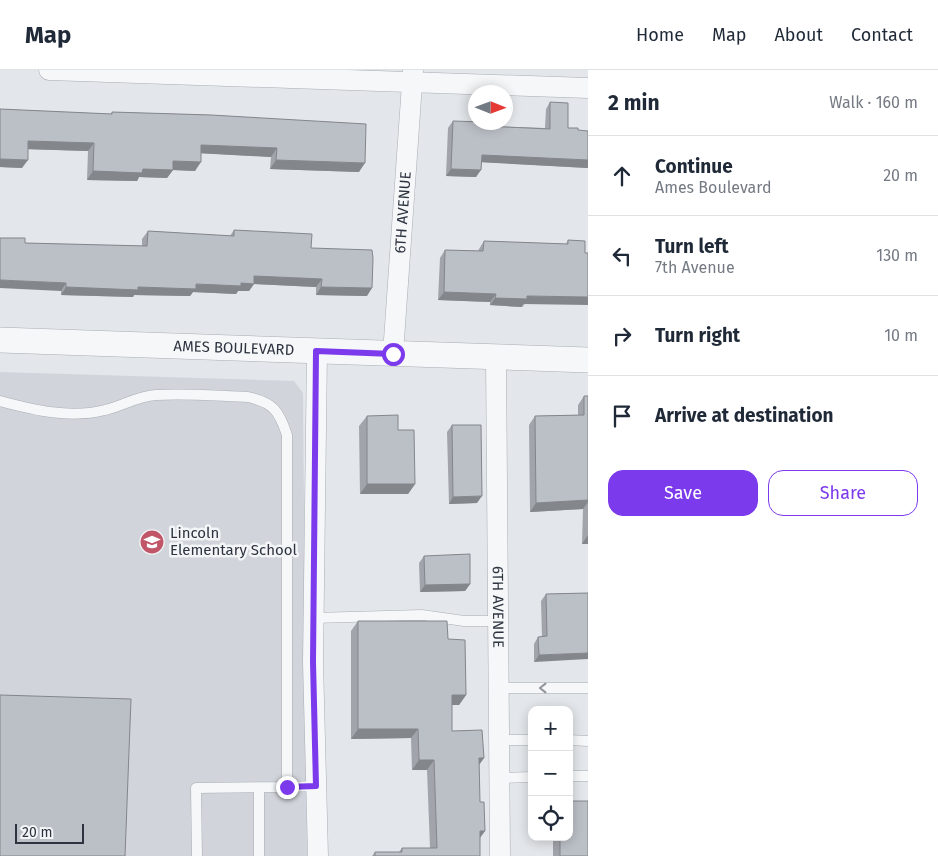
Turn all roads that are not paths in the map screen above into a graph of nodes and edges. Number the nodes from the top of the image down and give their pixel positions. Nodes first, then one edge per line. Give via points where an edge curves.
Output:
1 (50, 70) edge
2 (413, 76) edge
3 (588, 88) edge
4 (0, 340) edge
5 (316, 351) junction
6 (393, 354) junction
7 (496, 357) junction
8 (588, 360) edge
9 (0, 401) edge
10 (313, 618) junction
11 (498, 621) junction
12 (499, 688) junction
13 (588, 688) edge
14 (499, 740) junction
15 (528, 740) edge
16 (573, 740) edge
17 (588, 740) edge
18 (573, 776) edge
19 (588, 776) edge
20 (528, 777) edge
21 (500, 778) junction
22 (316, 786) junction
23 (287, 787) junction
24 (259, 788) junction
25 (197, 856) edge
26 (259, 856) edge
27 (318, 856) edge
28 (500, 856) edge

1 - 2 street
2 - 3 street
2 - 6 street, 6TH AVENUE
4 - 5 street, AMES BOULEVARD
5 - 6 street, AMES BOULEVARD
5 - 10 street
6 - 7 street, AMES BOULEVARD
7 - 8 street, AMES BOULEVARD
7 - 11 street, 6TH AVENUE
9 - 23 lane via 61,414 107,410 138,397 157,395 248,397 273,406 287,435
10 - 11 lane via 422,615 464,621
10 - 22 street
11 - 12 street, 6TH AVENUE
13 -> 12 lane
12 - 14 street, 6TH AVENUE
14 - 15 lane
14 - 21 street, 6TH AVENUE
16 - 17 lane
18 - 19 lane
20 - 21 lane
21 - 28 street, 6TH AVENUE
22 - 23 lane
22 - 27 street
23 - 24 lane
24 - 25 lane via 196,788
24 - 26 lane

